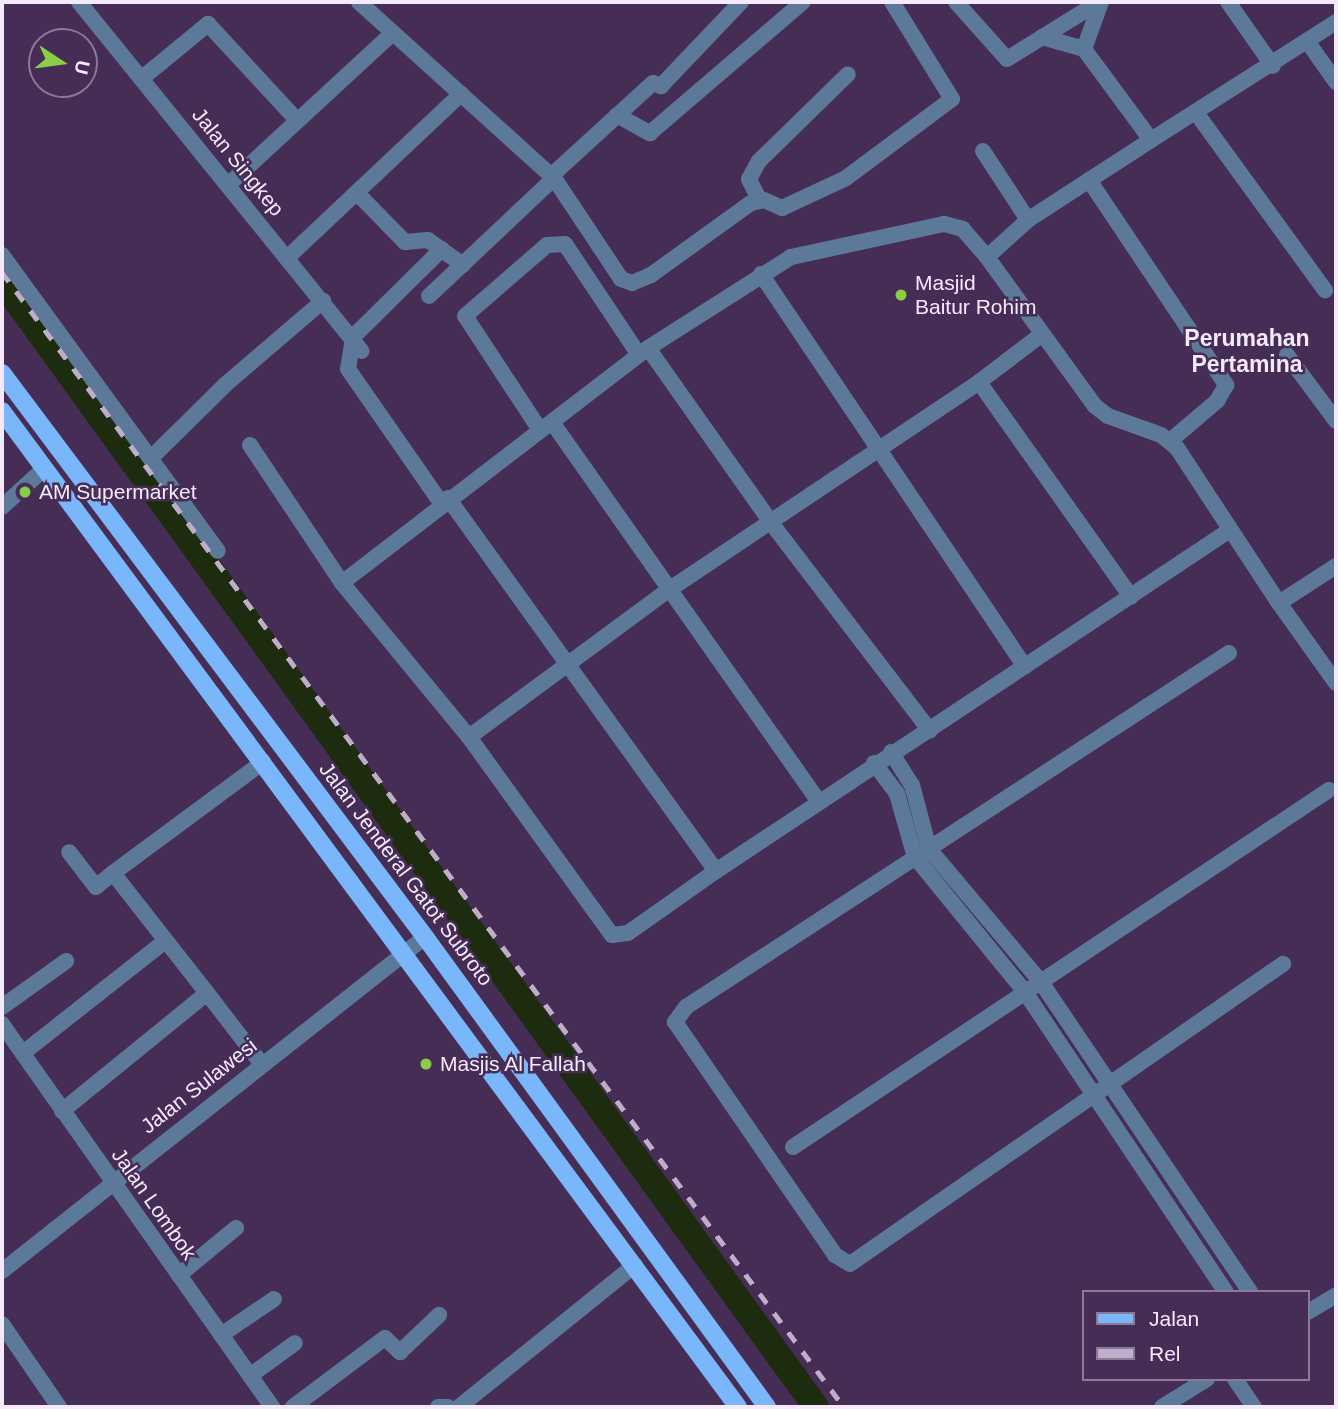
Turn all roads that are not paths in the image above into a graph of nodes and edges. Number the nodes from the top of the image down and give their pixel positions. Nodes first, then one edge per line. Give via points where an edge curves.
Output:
1 (79, 2) edge
2 (359, 2) edge
3 (741, 2) edge
4 (803, 2) edge
5 (892, 2) edge
6 (956, 2) edge
7 (1100, 2) edge
8 (1228, 2) edge
9 (1336, 22) edge
10 (393, 33) junction
11 (1042, 37) junction
12 (1307, 41) junction
13 (1084, 49) junction
14 (1273, 66) junction
15 (848, 74) dead end
16 (142, 79) junction
17 (1336, 82) edge
18 (461, 94) junction
19 (1197, 114) junction
20 (617, 115) junction
21 (297, 120) junction
22 (1151, 140) junction
23 (983, 152) dead end
24 (552, 177) junction
25 (1089, 180) junction
26 (228, 185) junction
27 (357, 193) junction
28 (759, 199) junction
29 (1028, 220) junction
30 (442, 249) junction
31 (2, 255) edge
32 (288, 257) junction
33 (987, 257) junction
34 (463, 265) junction
35 (761, 274) junction
36 (1325, 290) dead end
37 (429, 296) dead end
38 (323, 301) junction
39 (1041, 335) junction
40 (356, 342) junction
41 (644, 352) junction
42 (1287, 355) dead end
43 (2, 373) edge
44 (979, 382) junction
45 (2, 411) edge
46 (1336, 421) edge
47 (546, 426) junction
48 (1170, 441) junction
49 (250, 445) dead end
50 (879, 447) junction
51 (151, 458) junction
52 (45, 468) junction
53 (445, 500) junction
54 (2, 507) edge
55 (772, 524) junction
56 (1230, 530) junction
57 (218, 551) dead end
58 (1336, 566) edge
59 (342, 583) junction
60 (670, 589) junction
61 (1131, 597) junction
62 (1279, 603) junction
63 (1229, 653) dead end
64 (566, 667) junction
65 (1025, 667) junction
66 (1336, 683) edge
67 (930, 731) junction
68 (469, 737) junction
69 (891, 752) junction
70 (263, 762) junction
71 (874, 763) junction
72 (1329, 790) dead end
73 (818, 801) junction
74 (69, 852) dead end
75 (922, 853) junction
76 (716, 871) junction
77 (113, 873) junction
78 (425, 937) junction
79 (164, 942) junction
80 (404, 955) junction
81 (65, 961) dead end
82 (1283, 964) dead end
83 (1041, 982) junction
84 (1025, 992) junction
85 (207, 993) junction
86 (2, 1007) edge
87 (2, 1024) edge
88 (23, 1053) junction
89 (261, 1063) junction
90 (1109, 1083) junction
91 (1091, 1095) junction
92 (62, 1111) junction
93 (793, 1147) dead end
94 (113, 1181) junction
95 (1185, 1194) junction
96 (1167, 1206) junction
97 (236, 1228) dead end
98 (5, 1262) edge
99 (635, 1265) junction
100 (178, 1275) junction
101 (1225, 1290) edge
102 (1249, 1290) edge
103 (1336, 1295) edge
104 (274, 1299) dead end
105 (1310, 1311) edge
106 (439, 1315) dead end
107 (2, 1324) edge
108 (221, 1335) junction
109 (295, 1343) dead end
110 (251, 1376) junction
111 (1204, 1381) edge
112 (1236, 1381) edge
113 (59, 1407) edge
114 (272, 1407) edge
115 (293, 1407) edge
116 (438, 1407) edge
117 (448, 1407) edge
118 (459, 1407) edge
119 (738, 1407) edge
120 (767, 1407) edge
121 (1163, 1407) edge
122 (1254, 1407) edge

1 - 16 street, Jalan Singkep
2 - 10 street
3 - 20 street via 661,86 653,83
4 - 20 street via 656,129 644,133
5 - 28 street via 952,99 846,178 782,208
6 - 11 street via 1003,57 1012,57
7 - 11 street
7 - 13 street
8 - 14 street
9 - 12 street
10 - 18 street
10 - 21 street
11 - 13 street
12 - 14 street
12 - 17 street
13 - 22 street
14 - 19 street
15 - 28 street via 759,161 749,179
16 - 21 street via 208,24
16 - 26 street, Jalan Singkep
18 - 24 street
18 - 27 street
19 - 22 street
19 - 36 street
20 - 24 street
21 - 26 street
22 - 25 street
23 - 29 street
24 - 28 street via 621,279 632,282 651,275
24 - 34 street
25 - 29 street
25 - 48 street via 1226,385 1217,401
26 - 32 street, Jalan Singkep
27 - 30 street via 405,242 428,240
27 - 32 street
29 - 33 street
30 - 34 street
30 - 40 street
31 - 51 street
32 - 38 street, Jalan Singkep
33 - 35 street via 963,229 944,224 816,249
33 - 39 street
34 - 37 street
35 - 41 street
35 - 50 street
38 - 40 street, Jalan Singkep
38 - 51 street via 226,384
39 - 44 street
39 - 48 street via 1095,406
40 - 53 street via 348,369
41 - 47 street
41 - 47 street via 565,244 547,245 465,316
41 - 55 street
42 - 46 street
43 - 78 main road, Jalan Jenderal Gatot Subroto
44 - 50 street
44 - 61 street
45 - 52 main road
47 - 53 street
47 - 60 street
48 - 56 street
49 - 59 street
50 - 55 street
50 - 65 street
51 - 57 street
52 - 54 street
52 - 70 main road
53 - 59 street
53 - 64 street
55 - 60 street
55 - 67 street
56 - 61 street
56 - 62 street
58 - 62 street
59 - 68 street
60 - 64 street
60 - 73 street
61 - 65 street
62 - 66 street
63 - 75 street
64 - 68 street
64 - 76 street
65 - 67 street
67 - 69 street
68 - 76 street via 612,935 628,933
69 - 71 street
69 - 75 street via 912,785
70 - 77 street
70 - 80 main road
71 - 73 street
71 - 75 street via 897,794
72 - 83 street
73 - 76 street
74 - 77 street via 96,887
75 - 83 street
75 - 84 street
75 - 91 street via 686,1007 675,1022 835,1255 845,1263 855,1263
77 - 79 street
78 - 80 street, Jalan Sulawesi
78 - 120 main road, Jalan Jenderal Gatot Subroto
79 - 85 street
79 - 88 street
80 - 89 street, Jalan Sulawesi
80 - 99 main road
81 - 86 street
82 - 90 street
83 - 84 street
83 - 90 street
84 - 91 street
84 - 93 street
85 - 89 street
85 - 92 street
87 - 88 street, Jalan Lombok
88 - 92 street, Jalan Lombok
89 - 94 street, Jalan Sulawesi
90 - 91 street
90 - 95 street
91 - 96 street
92 - 94 street, Jalan Lombok
94 - 98 street, Jalan Sulawesi
94 - 100 street, Jalan Lombok
95 - 96 street
95 - 102 street
96 - 101 street
97 - 100 street
99 - 118 street
99 - 119 main road
100 - 108 street, Jalan Lombok
103 - 105 street
104 - 108 street
106 - 115 street via 400,1352 384,1338
107 - 113 street
108 - 110 street, Jalan Lombok
109 - 110 street
110 - 114 street, Jalan Lombok
111 - 121 street
112 - 122 street
116 - 117 street

